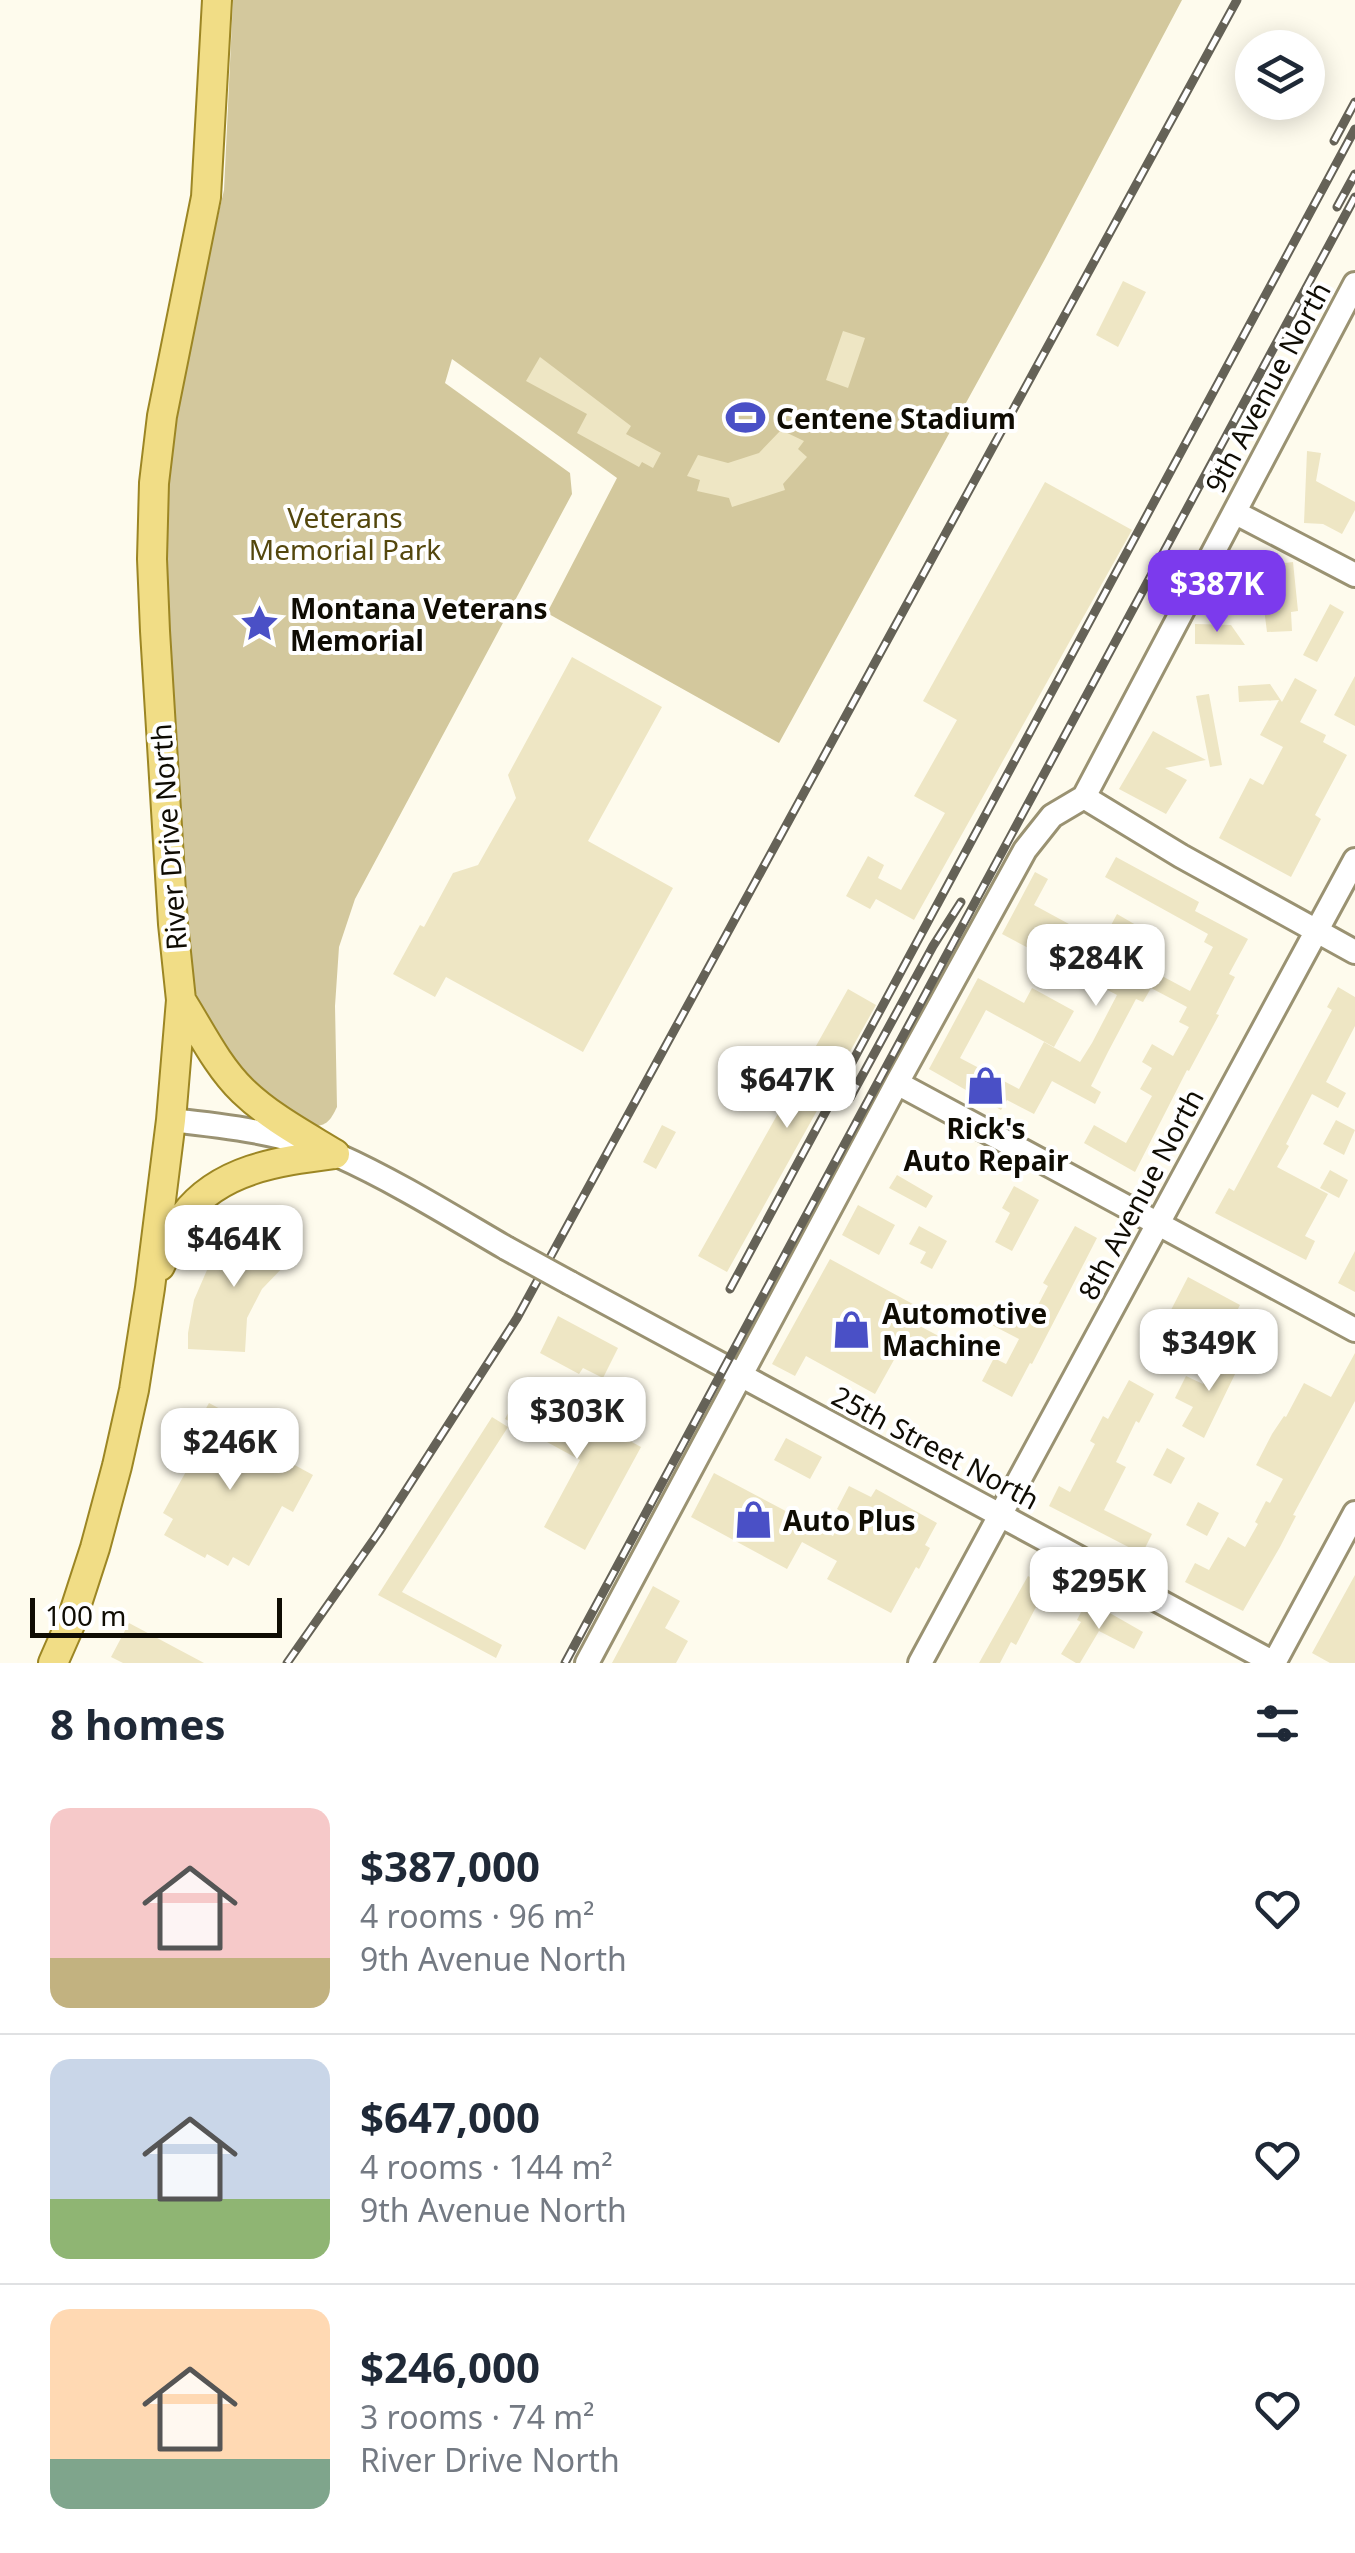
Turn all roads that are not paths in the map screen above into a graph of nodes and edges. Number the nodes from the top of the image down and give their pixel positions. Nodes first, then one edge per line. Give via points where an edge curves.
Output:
1 (217, 0) edge
2 (1355, 284) edge
3 (1236, 513) junction
4 (1355, 575) edge
5 (1084, 797) junction
6 (1355, 860) edge
7 (1316, 932) junction
8 (1355, 952) edge
9 (181, 1000) junction
10 (897, 1083) junction
11 (171, 1120) junction
12 (335, 1154) junction
13 (1157, 1225) junction
14 (150, 1288) junction
15 (1355, 1330) edge
16 (740, 1376) junction
17 (1355, 1513) edge
18 (1000, 1516) junction
19 (53, 1663) edge
20 (587, 1663) edge
21 (920, 1663) edge
22 (1274, 1663) edge

1 - 9 main road, River Drive North via 206,196 162,416 154,502 154,631
2 - 3 street, 9th Avenue North
3 - 4 street
3 - 5 street, 9th Avenue North
5 - 7 street
5 - 10 street, 9th Avenue North via 1052,816 1025,850
6 - 7 street, 8th Avenue North
7 - 8 street
7 - 13 street, 8th Avenue North
9 - 11 main road, River Drive North
9 - 12 main road via 241,1090
10 - 13 street
10 - 16 street, 9th Avenue North
11 - 12 street via 249,1131
11 - 14 main road, River Drive North
12 - 14 main road via 275,1161 206,1195 184,1216
12 - 16 street, 25th Street North, bridge
13 - 15 street
13 - 18 street, 8th Avenue North
14 - 19 main road, River Drive North via 118,1466
16 - 18 street, 25th Street North
16 - 20 street, 9th Avenue North
17 - 22 street
18 - 21 street, 8th Avenue North
18 - 22 street, 25th Street North

